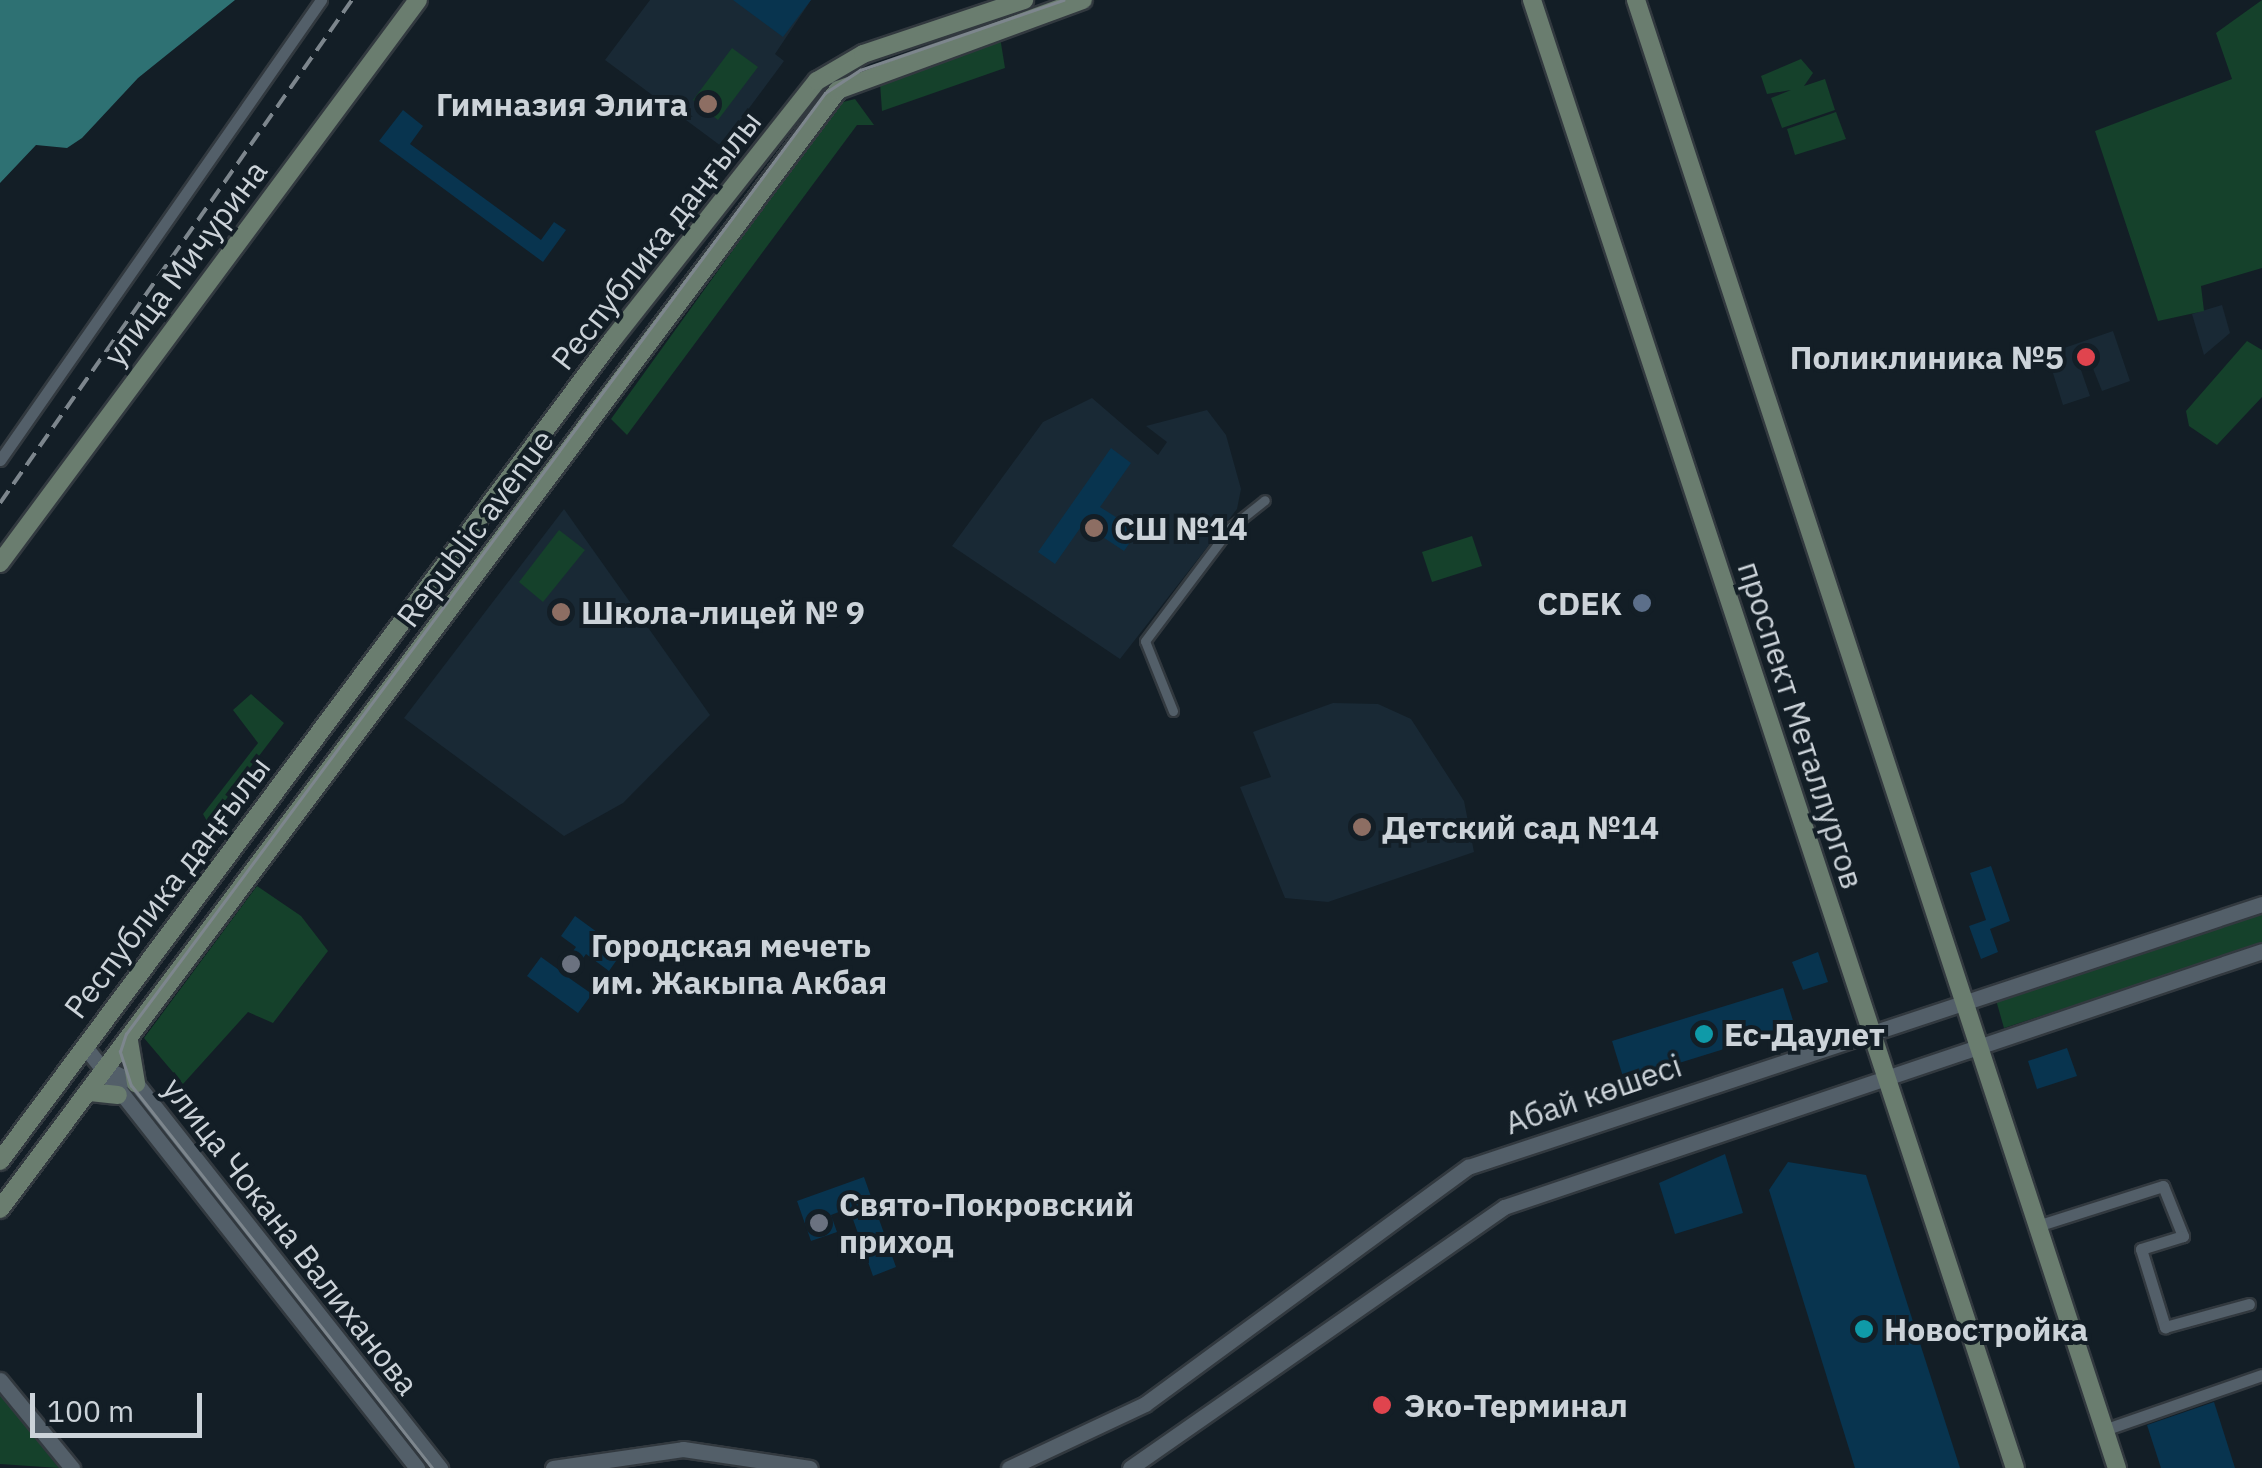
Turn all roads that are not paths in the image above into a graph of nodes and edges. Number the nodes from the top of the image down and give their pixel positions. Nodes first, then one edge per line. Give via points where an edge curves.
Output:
1 (321, 0) edge
2 (418, 0) edge
3 (1024, 0) edge
4 (1083, 0) edge
5 (1532, 0) edge
6 (1636, 0) edge
7 (0, 460) edge
8 (1265, 500) dead end
9 (0, 562) edge
10 (1173, 711) dead end
11 (2262, 904) edge
12 (2262, 951) edge
13 (1964, 1003) junction
14 (1872, 1034) junction
15 (130, 1039) junction
16 (1978, 1044) junction
17 (86, 1048) junction
18 (107, 1069) junction
19 (1886, 1079) junction
20 (136, 1083) junction
21 (90, 1092) junction
22 (118, 1095) junction
23 (0, 1161) edge
24 (0, 1209) edge
25 (2036, 1226) junction
26 (2249, 1304) dead end
27 (2262, 1375) edge
28 (0, 1380) edge
29 (2104, 1430) junction
30 (1034, 1466) edge
31 (72, 1468) edge
32 (417, 1468) edge
33 (440, 1468) edge
34 (553, 1468) edge
35 (810, 1468) edge
36 (1009, 1468) edge
37 (1130, 1468) edge
38 (2015, 1468) edge
39 (2116, 1468) edge

1 - 7 street
2 - 9 main road, улица Мичурина
3 - 17 main road, Республика даңғылы via 863,54 817,81 612,340
4 - 15 main road, Republic avenue via 838,90
5 - 14 main road, проспект Металлургов
6 - 13 main road
8 - 10 street via 1231,527 1145,640
11 - 13 street, Абай көшесі
12 - 16 street
13 - 14 street, Абай көшесі
13 - 16 main road
14 - 19 main road, проспект Металлургов
14 - 30 street, Абай көшесі via 1468,1168 1145,1404
15 - 18 main road, Republic avenue
15 - 20 main road
16 - 19 street
16 - 25 main road
17 - 18 street
17 - 23 main road
18 - 20 street, улица Чокана Валиханова
18 - 21 main road, Republic avenue
18 - 22 street, улица Чокана Валиханова
19 - 37 street via 1504,1207
19 - 38 main road, проспект Металлургов
20 - 33 street, улица Чокана Валиханова
21 - 22 main road
21 - 24 main road, Republic avenue
22 - 32 street, улица Чокана Валиханова
25 - 26 street via 2164,1186 2182,1236 2141,1249 2166,1327
25 - 29 main road
27 - 29 street
28 - 31 street
29 - 39 main road
30 - 36 street, Абай көшесі
34 - 35 street via 683,1449

